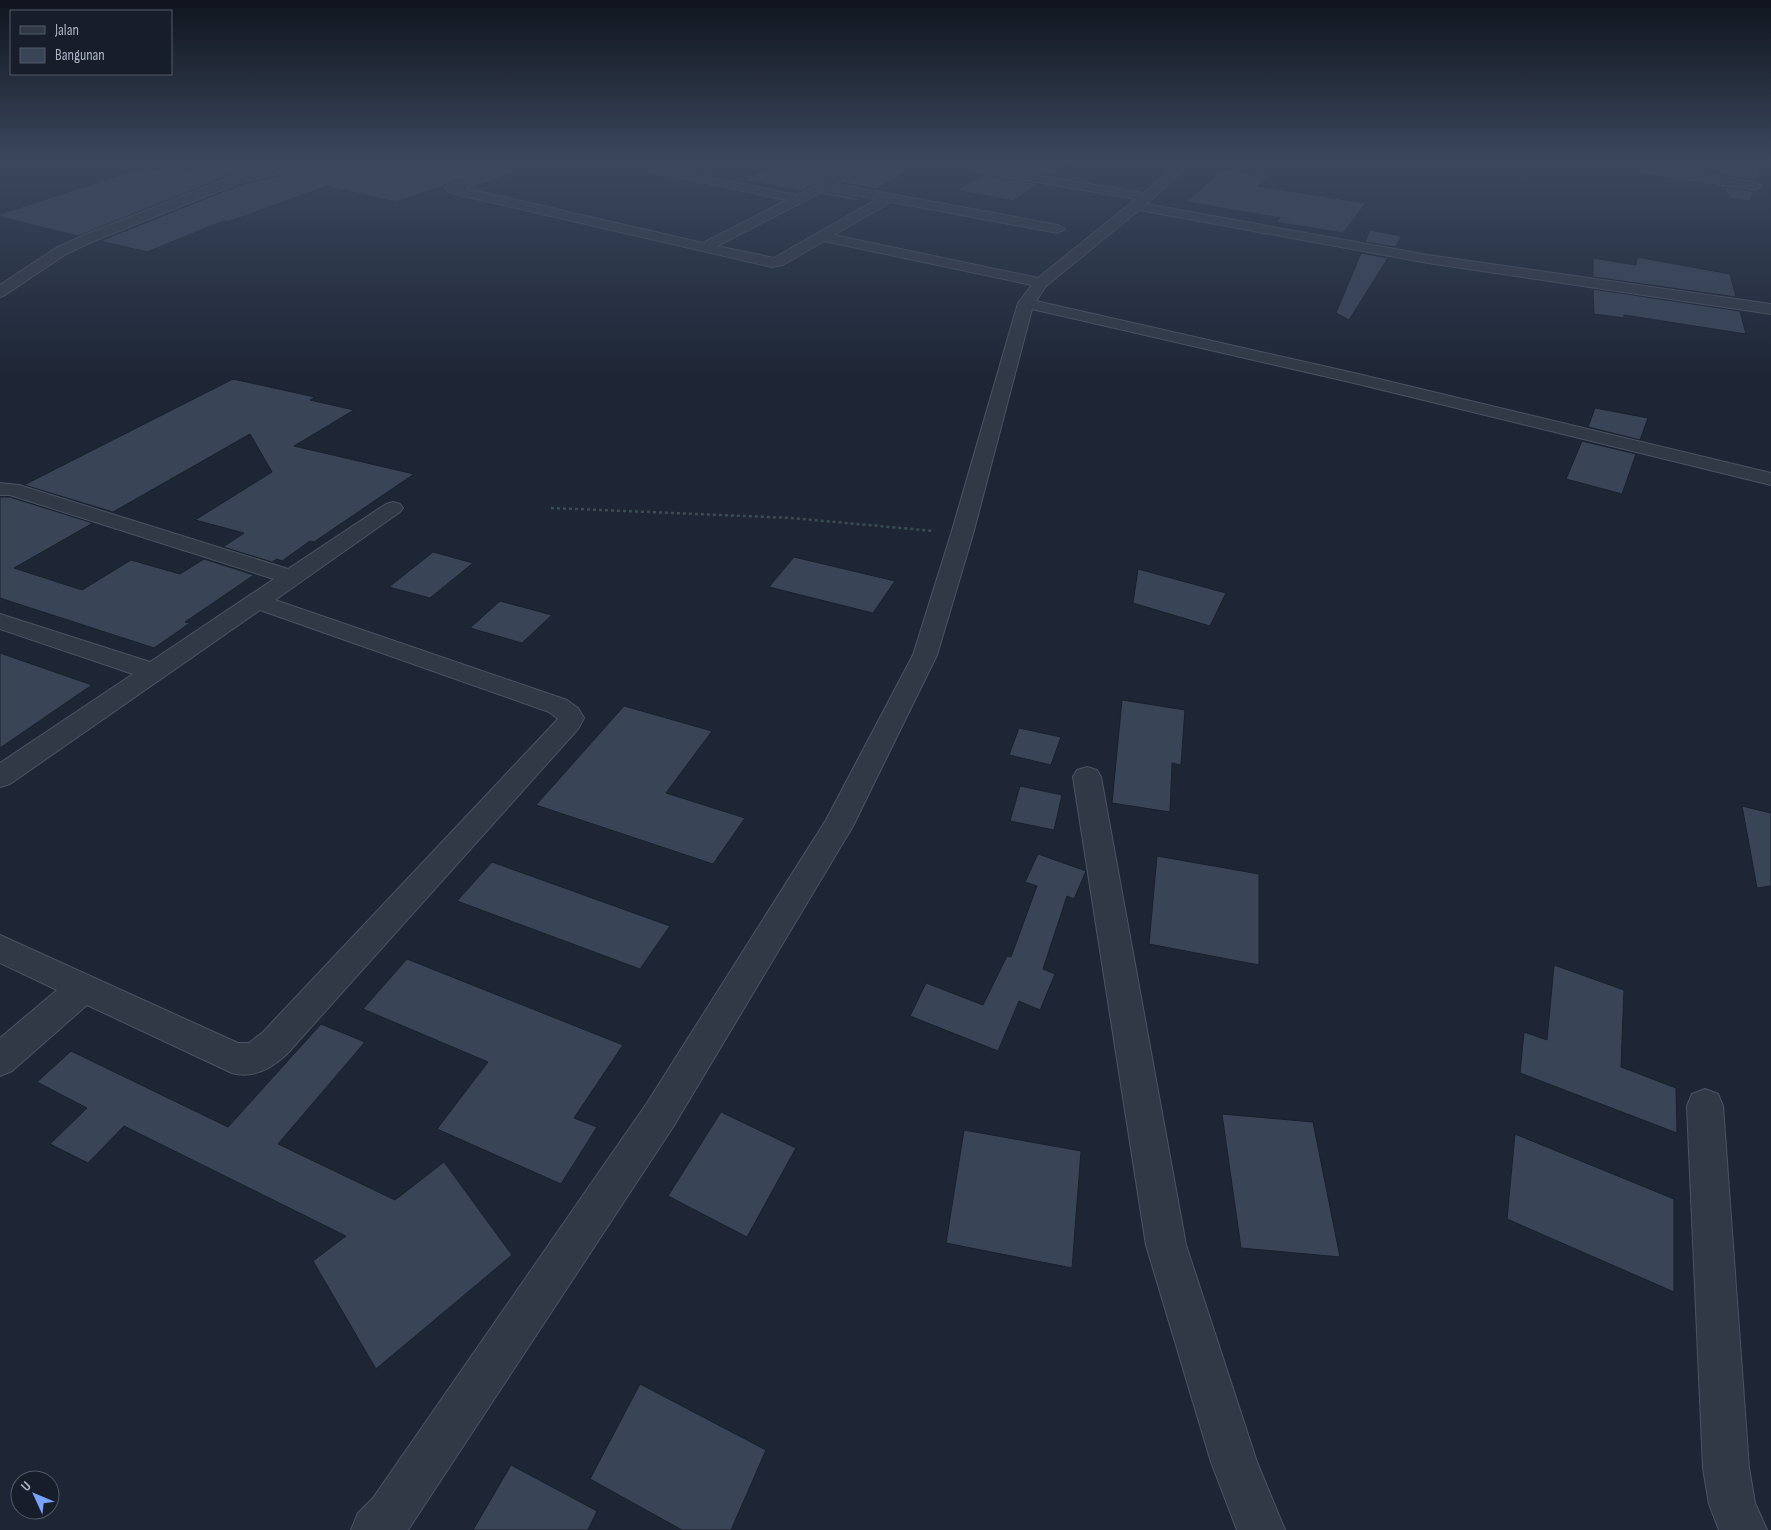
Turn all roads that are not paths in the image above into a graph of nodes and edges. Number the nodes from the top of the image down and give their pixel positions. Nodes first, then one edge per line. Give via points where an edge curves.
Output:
1 (103, 232) edge
2 (640, 232) edge
3 (734, 232) edge
4 (830, 232) edge
5 (1104, 232) edge
6 (1296, 232) edge
7 (822, 237) junction
8 (705, 247) junction
9 (0, 292) edge
10 (1034, 293) junction
11 (1771, 309) edge
12 (1771, 479) edge
13 (0, 489) edge
14 (393, 508) dead end
15 (290, 577) junction
16 (256, 601) junction
17 (0, 621) edge
18 (153, 672) junction
19 (0, 777) edge
20 (1087, 777) dead end
21 (0, 948) edge
22 (83, 988) junction
23 (0, 1060) edge
24 (1705, 1106) dead end
25 (375, 1530) edge
26 (1261, 1530) edge
27 (1743, 1530) edge

1 - 9 street via 61,251
2 - 8 street
3 - 8 street
4 - 7 street
5 - 10 street
6 - 11 street via 1428,259
7 - 8 street via 772,263
7 - 10 street
10 - 12 street via 1364,381
10 - 25 street via 925,655 838,826 660,1115 390,1515
13 - 15 street via 12,489
14 - 15 street
15 - 16 street
16 - 18 street
16 - 22 street via 558,706 571,718 282,1036 254,1060 232,1057
17 - 18 street
18 - 19 street
20 - 26 street via 1166,1245 1234,1462
21 - 22 street
22 - 23 street
24 - 27 street via 1726,1468 1732,1504

